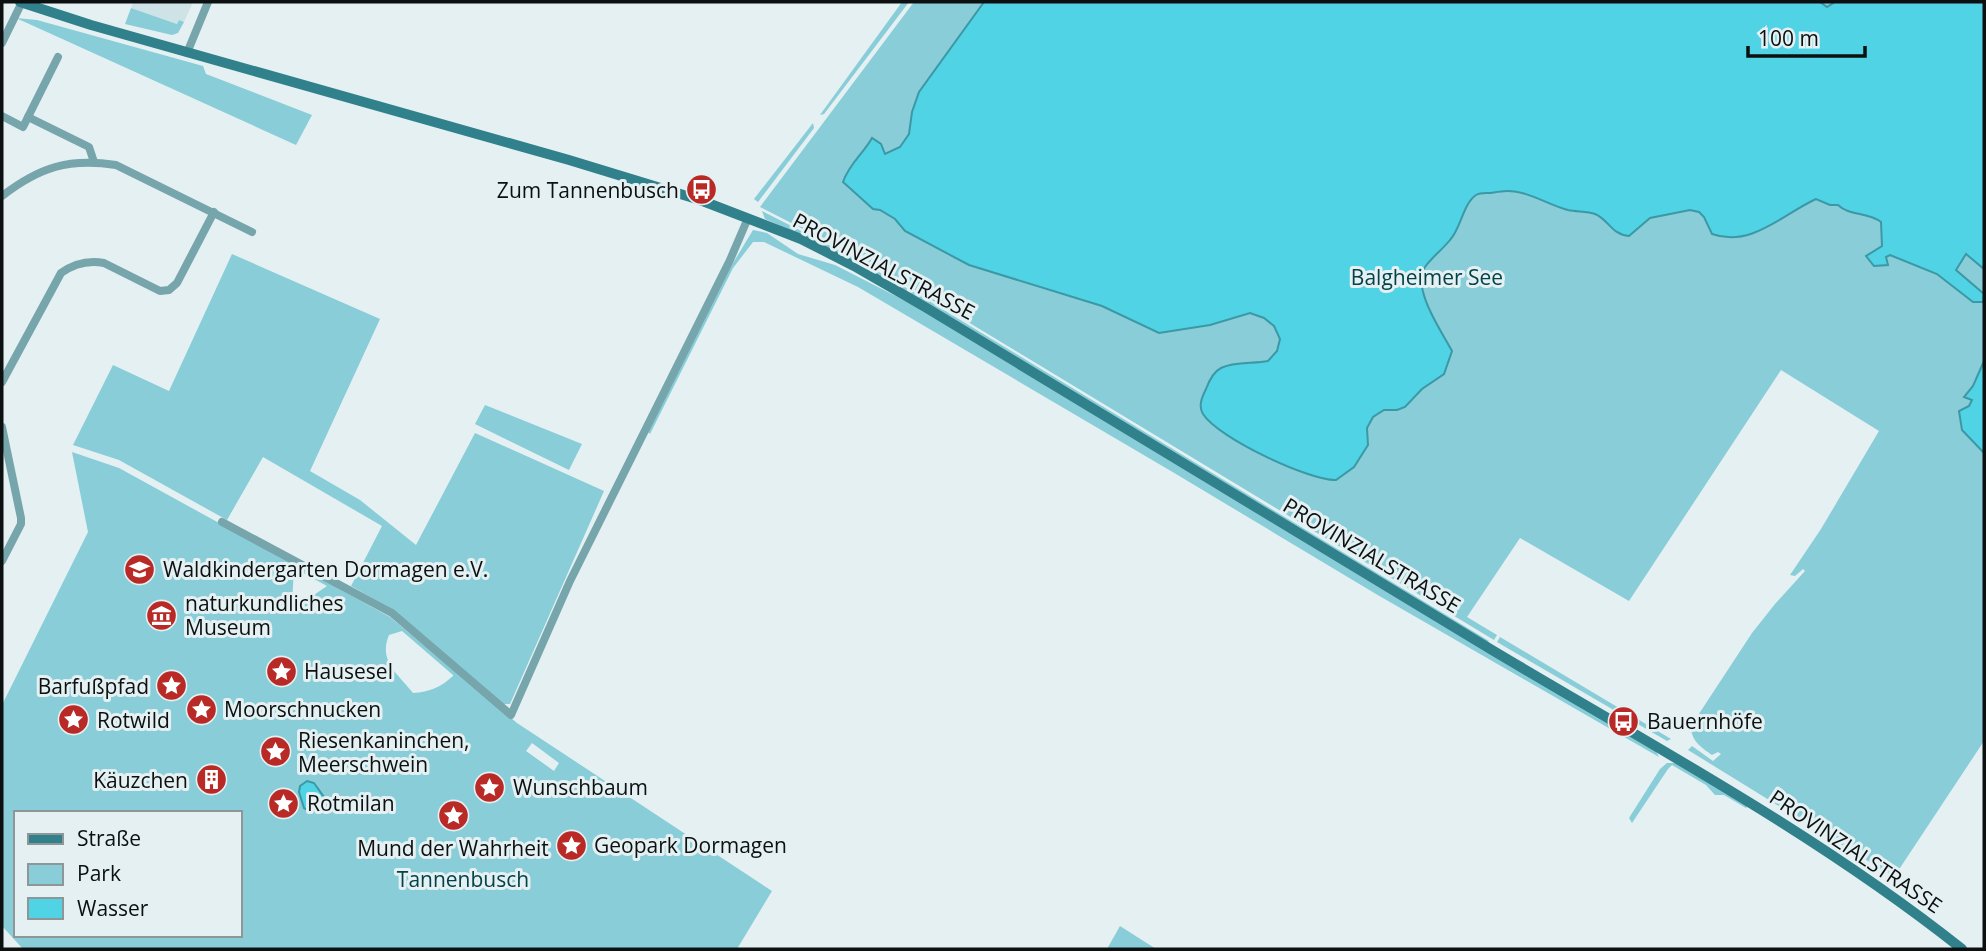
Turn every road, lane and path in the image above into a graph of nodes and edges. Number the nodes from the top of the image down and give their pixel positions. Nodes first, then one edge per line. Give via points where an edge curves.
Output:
1 (21, 2) edge
2 (208, 2) edge
3 (49, 6) edge
4 (2, 43) edge
5 (187, 53) junction
6 (58, 57) dead end
7 (2, 116) edge
8 (28, 117) junction
9 (94, 162) junction
10 (2, 196) edge
11 (214, 212) junction
12 (748, 218) junction
13 (252, 232) dead end
14 (2, 382) edge
15 (2, 427) edge
16 (222, 522) dead end
17 (2, 561) edge
18 (1962, 949) edge

1 - 3 main road, PROVINZIALSTRASSE
1 - 4 street
2 - 5 street
3 - 5 main road, PROVINZIALSTRASSE
5 - 12 main road, PROVINZIALSTRASSE via 617,174
6 - 8 street
7 - 8 street via 23,127
8 - 9 street via 89,147
9 - 10 street via 43,170
9 - 11 street via 116,164
11 - 13 street
11 - 14 street via 169,290 160,291 95,261 77,263 61,273
12 - 16 street via 570,581 511,715 392,613
12 - 18 main road, PROVINZIALSTRASSE via 801,239 883,283 1751,803 1881,887
15 - 17 street via 21,524

